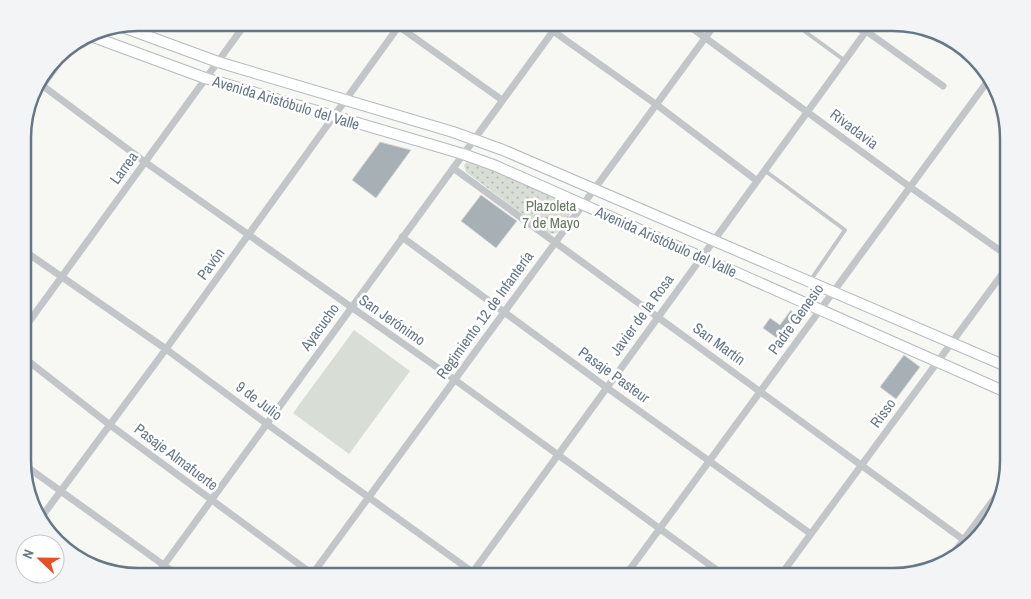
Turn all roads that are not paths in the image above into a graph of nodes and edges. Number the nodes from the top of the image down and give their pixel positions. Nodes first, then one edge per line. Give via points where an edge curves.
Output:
1 (134, 31) edge
2 (240, 31) edge
3 (393, 31) edge
4 (408, 31) edge
5 (553, 31) joint
6 (696, 31) edge
7 (710, 31) edge
8 (804, 31) edge
9 (866, 31) joint
10 (705, 38) junction
11 (99, 39) edge
12 (844, 60) junction
13 (218, 62) junction
14 (205, 78) junction
15 (985, 85) edge
16 (943, 86) dead end
17 (45, 87) edge
18 (346, 100) junction
19 (502, 100) junction
20 (657, 105) junction
21 (807, 111) junction
22 (334, 117) junction
23 (474, 139) junction
24 (462, 154) junction
25 (145, 162) junction
26 (453, 168) junction
27 (764, 170) junction
28 (756, 180) junction
29 (910, 187) junction
30 (595, 189) junction
31 (583, 205) junction
32 (248, 235) junction
33 (402, 237) junction
34 (713, 240) junction
35 (555, 242) junction
36 (1000, 250) edge
37 (31, 255) edge
38 (701, 257) junction
39 (63, 277) junction
40 (1000, 277) edge
41 (808, 282) junction
42 (832, 293) junction
43 (351, 308) junction
44 (821, 309) junction
45 (505, 312) junction
46 (658, 316) junction
47 (31, 320) edge
48 (951, 342) junction
49 (166, 348) junction
50 (937, 362) junction
51 (31, 363) edge
52 (1000, 363) edge
53 (455, 380) junction
54 (606, 388) junction
55 (1000, 390) edge
56 (761, 391) junction
57 (267, 424) junction
58 (110, 425) junction
59 (558, 455) junction
60 (709, 461) junction
61 (862, 466) junction
62 (32, 470) edge
63 (61, 492) junction
64 (370, 498) junction
65 (212, 500) junction
66 (990, 504) edge
67 (45, 512) edge
68 (660, 529) junction
69 (972, 532) edge
70 (811, 534) junction
71 (964, 540) edge
72 (164, 567) joint
73 (302, 568) edge
74 (319, 568) edge
75 (464, 568) edge
76 (478, 568) edge
77 (631, 568) edge
78 (714, 568) edge
79 (786, 568) edge

1 - 13 main road, Avenida Aristóbulo del Valle
2 - 13 street, Larrea
3 - 18 street, Pavón
4 - 19 street
5 - 19 street, Ayacucho
5 - 20 street
6 - 10 street, Rivadavia
7 - 10 street, Regimiento 12 de Infantería
8 - 12 lane
9 - 12 street, Javier de la Rosa
9 - 16 street
10 - 20 street, Regimiento 12 de Infantería
10 - 21 street, Rivadavia
11 - 14 main road, Avenida Aristóbulo del Valle
12 - 21 street, Javier de la Rosa
13 - 14 street, Larrea
13 - 18 main road, Avenida Aristóbulo del Valle
14 - 22 main road, Avenida Aristóbulo del Valle
14 - 25 street, Larrea
15 - 29 street, Padre Genesio
17 - 25 street, San Jerónimo
18 - 22 street, Pavón
18 - 23 main road, Avenida Aristóbulo del Valle
19 - 23 street, Ayacucho
20 - 28 street
20 - 30 street, Regimiento 12 de Infantería
21 - 27 street, Javier de la Rosa
21 - 29 street, Rivadavia
22 - 24 main road, Avenida Aristóbulo del Valle
22 - 32 street, Pavón
23 - 24 street, Ayacucho
23 - 30 main road, Avenida Aristóbulo del Valle
24 - 26 street, Ayacucho
24 - 31 main road, Avenida Aristóbulo del Valle
25 - 32 street, San Jerónimo
25 - 39 street, Larrea
26 - 33 street, Ayacucho
26 - 35 street, San Martín
27 - 28 street, Javier de la Rosa
27 - 41 lane via 845,230
28 - 34 street, Javier de la Rosa
29 - 36 street, Rivadavia
29 - 42 street, Padre Genesio
30 - 31 street, Regimiento 12 de Infantería
30 - 34 main road, Avenida Aristóbulo del Valle
31 - 35 street, Regimiento 12 de Infantería
31 - 38 main road, Avenida Aristóbulo del Valle
32 - 43 street, San Jerónimo
32 - 49 street, Pavón
33 - 43 street, Ayacucho
33 - 45 street, Pasaje Pasteur
34 - 38 street, Javier de la Rosa
34 - 41 main road, Avenida Aristóbulo del Valle
35 - 45 street, Regimiento 12 de Infantería
35 - 46 street, San Martín
37 - 39 street, 9 de Julio
38 - 44 main road, Avenida Aristóbulo del Valle
38 - 46 street, Javier de la Rosa
39 - 47 street, Larrea
39 - 49 street, 9 de Julio
40 - 48 street, Risso
41 - 42 main road, Avenida Aristóbulo del Valle
42 - 44 street, Padre Genesio
42 - 48 main road, Avenida Aristóbulo del Valle
43 - 53 street, San Jerónimo
43 - 57 street, Ayacucho
44 - 50 main road, Avenida Aristóbulo del Valle
44 - 56 street, Padre Genesio
45 - 53 street, Regimiento 12 de Infantería
45 - 54 street, Pasaje Pasteur
46 - 54 street, Javier de la Rosa
46 - 56 street, San Martín
48 - 50 street, Risso
48 - 52 main road, Avenida Aristóbulo del Valle
49 - 57 street, 9 de Julio
49 - 58 street, Pavón
50 - 55 main road, Avenida Aristóbulo del Valle
50 - 61 street, Risso
51 - 58 street, Pasaje Almafuerte
53 - 59 street, San Jerónimo
53 - 64 street, Regimiento 12 de Infantería
54 - 59 street, Javier de la Rosa
54 - 60 street, Pasaje Pasteur
56 - 60 street, Padre Genesio
56 - 61 street, San Martín
57 - 64 street, 9 de Julio
57 - 65 street, Ayacucho
58 - 63 street, Pavón
58 - 65 street, Pasaje Almafuerte
59 - 68 street, San Jerónimo
59 - 76 street, Javier de la Rosa
60 - 68 street, Padre Genesio
60 - 70 street, Pasaje Pasteur
61 - 70 street, Risso
61 - 71 street, San Martín
62 - 63 street
63 - 67 street, Pavón
63 - 72 street
64 - 74 street, Regimiento 12 de Infantería
64 - 75 street, 9 de Julio
65 - 72 street, Ayacucho
65 - 73 street, Pasaje Almafuerte
66 - 69 street
68 - 77 street, Padre Genesio
68 - 78 street, San Jerónimo
70 - 79 street, Risso

